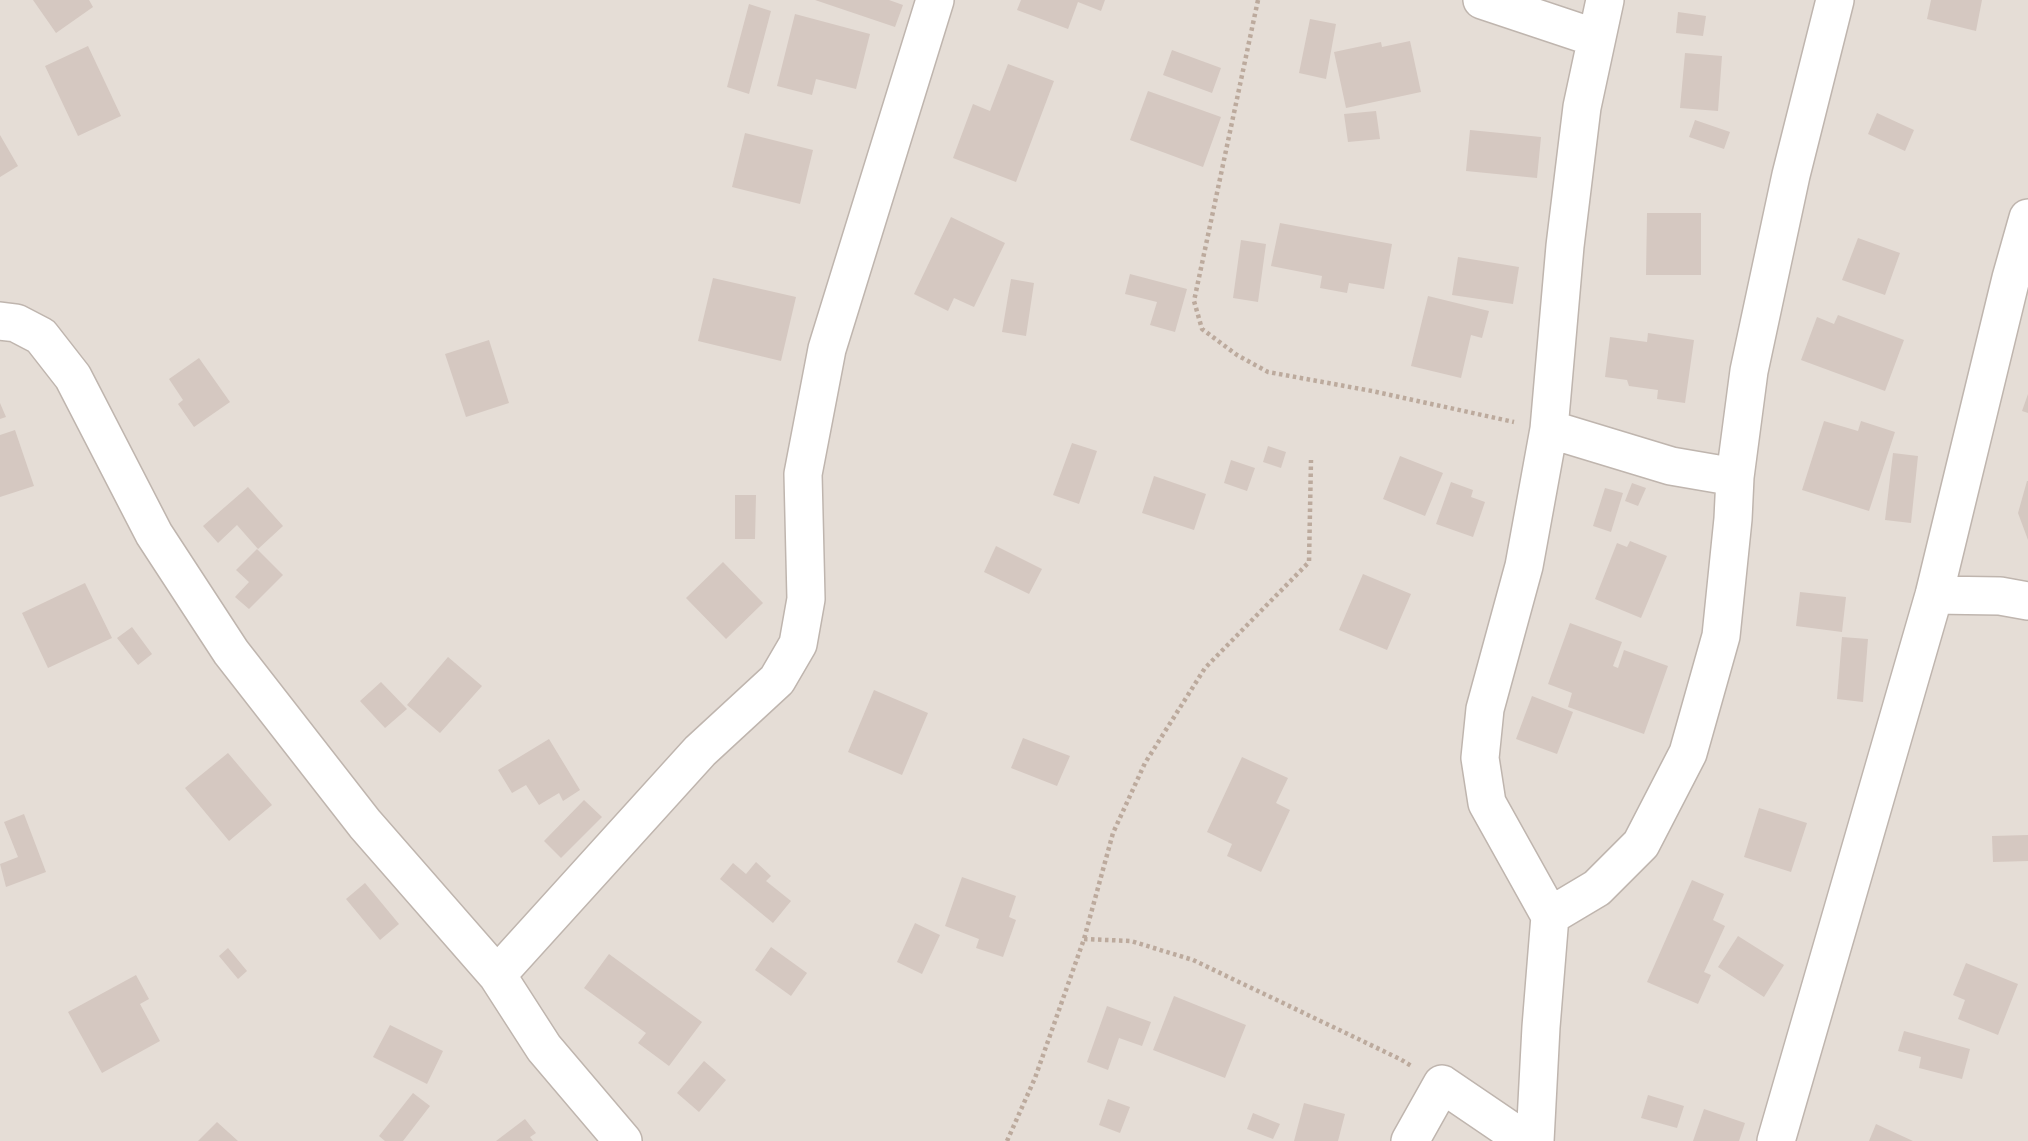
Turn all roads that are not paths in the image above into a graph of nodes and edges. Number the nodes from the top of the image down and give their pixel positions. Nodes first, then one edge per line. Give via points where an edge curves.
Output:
1 (935, 0) edge
2 (1482, 0) edge
3 (1605, 0) edge
4 (1835, 0) edge
5 (1596, 38) junction
6 (2028, 218) edge
7 (2020, 279) edge
8 (0, 321) edge
9 (1549, 429) junction
10 (1735, 477) junction
11 (1934, 596) junction
12 (2028, 601) edge
13 (1550, 916) junction
14 (497, 975) junction
15 (623, 1141) edge
16 (1410, 1141) edge
17 (1526, 1141) edge
18 (1535, 1141) edge
19 (1776, 1141) edge

1 - 14 street via 827,349 803,474 806,599 798,644 777,680 700,751
2 - 5 street
3 - 5 street
4 - 10 street via 1749,371
5 - 9 street via 1582,107
6 - 7 street
7 - 11 street
8 - 14 street via 16,323 41,336 73,377 154,534 231,652 365,824
9 - 10 street via 1671,466
9 - 13 street via 1524,566 1485,709 1480,758 1487,803
10 - 13 street via 1721,636 1688,752 1641,844 1597,888
11 - 12 street via 2000,596
11 - 19 street
13 - 18 street
14 - 15 street via 544,1048
16 - 17 street via 1442,1084

